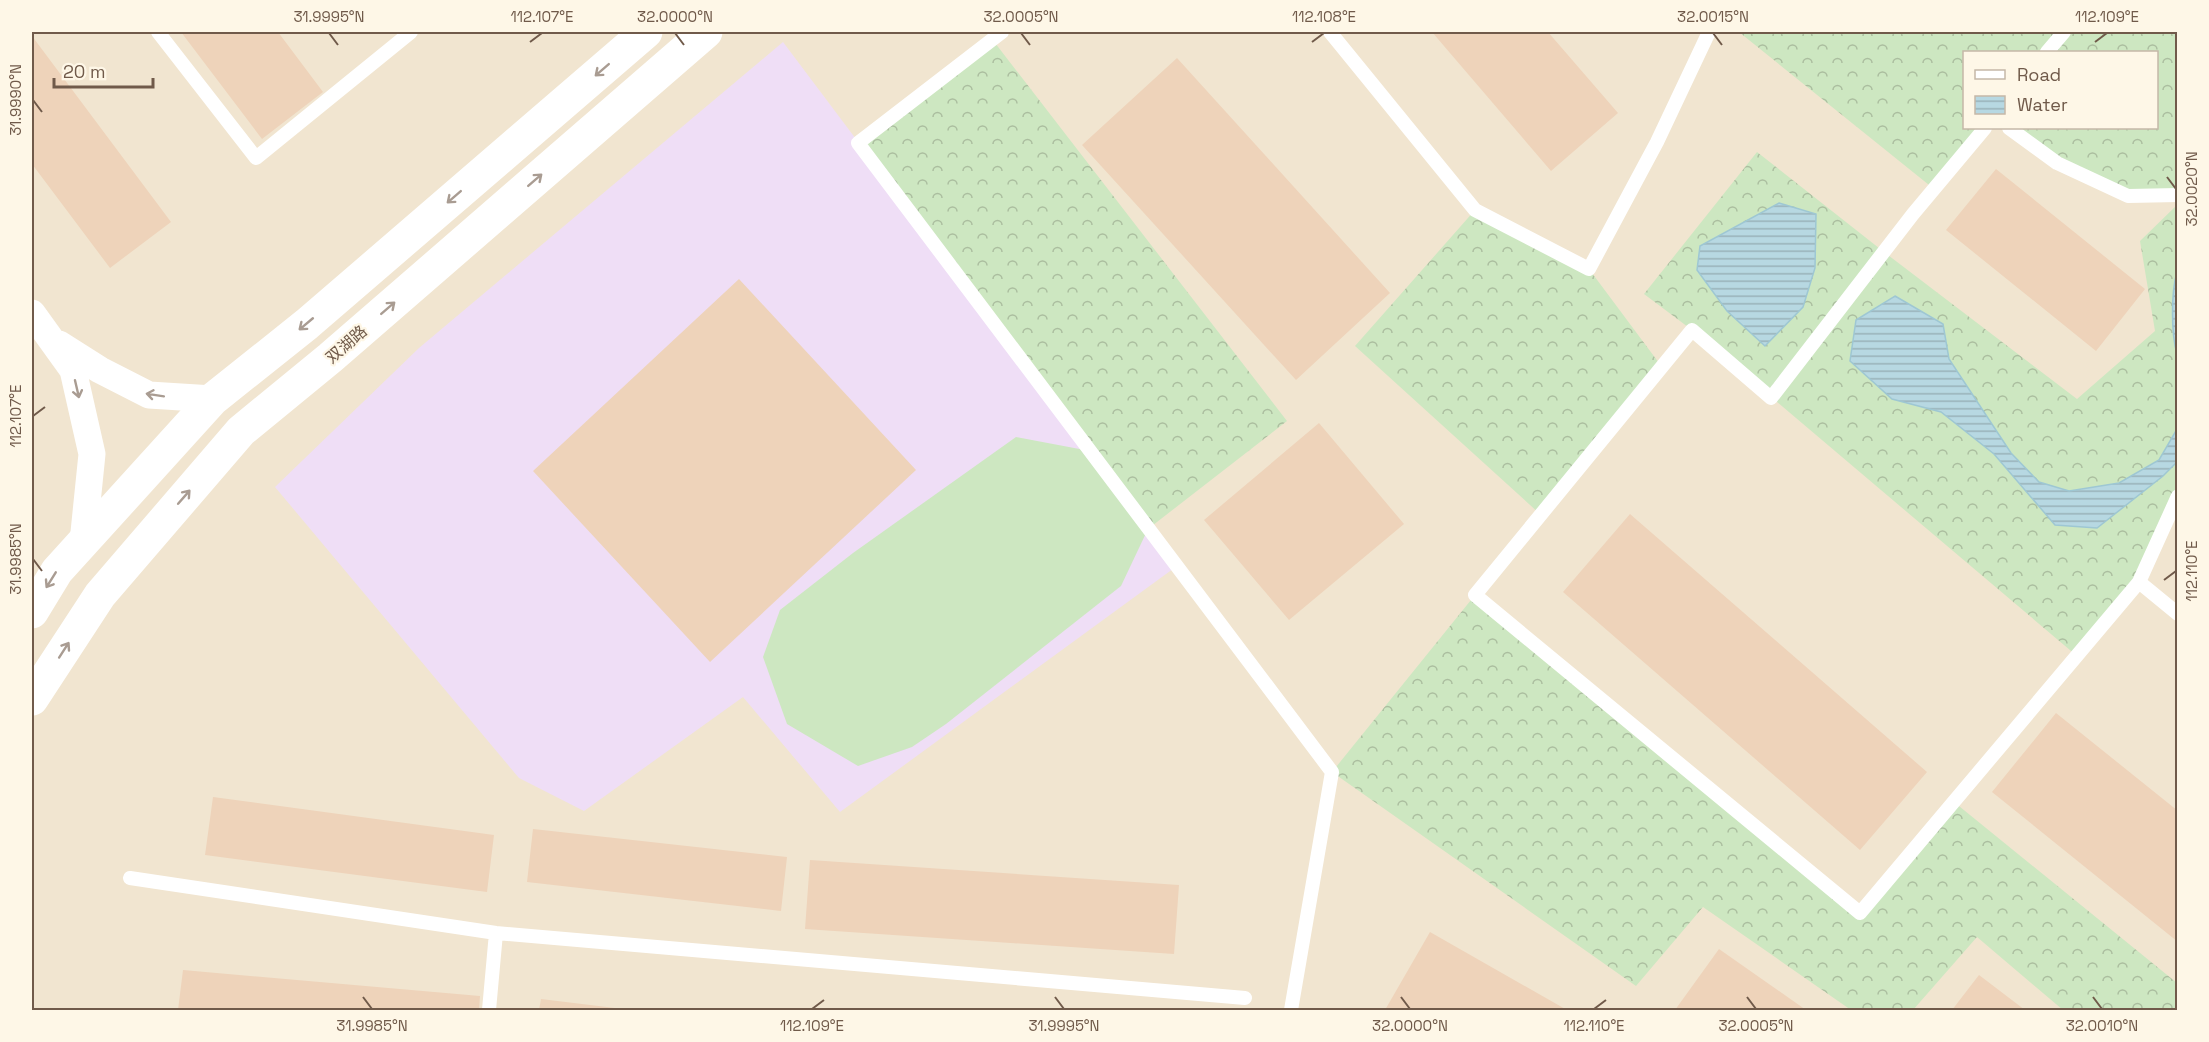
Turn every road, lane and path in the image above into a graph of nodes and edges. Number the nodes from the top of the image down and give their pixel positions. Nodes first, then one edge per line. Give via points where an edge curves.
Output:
1 (158, 32) edge
2 (411, 32) edge
3 (646, 32) edge
4 (706, 32) edge
5 (1002, 32) edge
6 (1330, 32) edge
7 (1709, 32) edge
8 (2064, 32) edge
9 (2048, 51) edge
10 (1984, 129) edge
11 (2010, 129) edge
12 (2178, 195) edge
13 (32, 313) edge
14 (50, 339) junction
15 (213, 399) junction
16 (2178, 496) edge
17 (83, 542) junction
18 (2139, 582) junction
19 (32, 612) edge
20 (2178, 614) edge
21 (32, 699) edge
22 (130, 878) dead end
23 (496, 933) junction
24 (1245, 998) dead end
25 (489, 1011) edge
26 (1291, 1011) edge

1 - 2 lane via 256,158
3 -> 15 main road via 307,324
21 -> 4 main road, 双湖路 via 100,595 242,431
5 - 26 lane via 858,143 1332,772
6 - 7 lane via 1475,210 1589,269 1657,142
8 - 9 lane
10 - 18 lane via 1771,398 1692,330 1475,595 1860,913
11 - 12 lane via 2057,163 2128,196
13 - 14 street
15 -> 14 street via 149,395
14 -> 17 street via 73,370 92,454
15 - 17 main road
16 - 18 lane
17 -> 19 main road via 57,571
18 - 20 lane
22 - 23 lane
23 - 24 lane
23 - 25 lane

